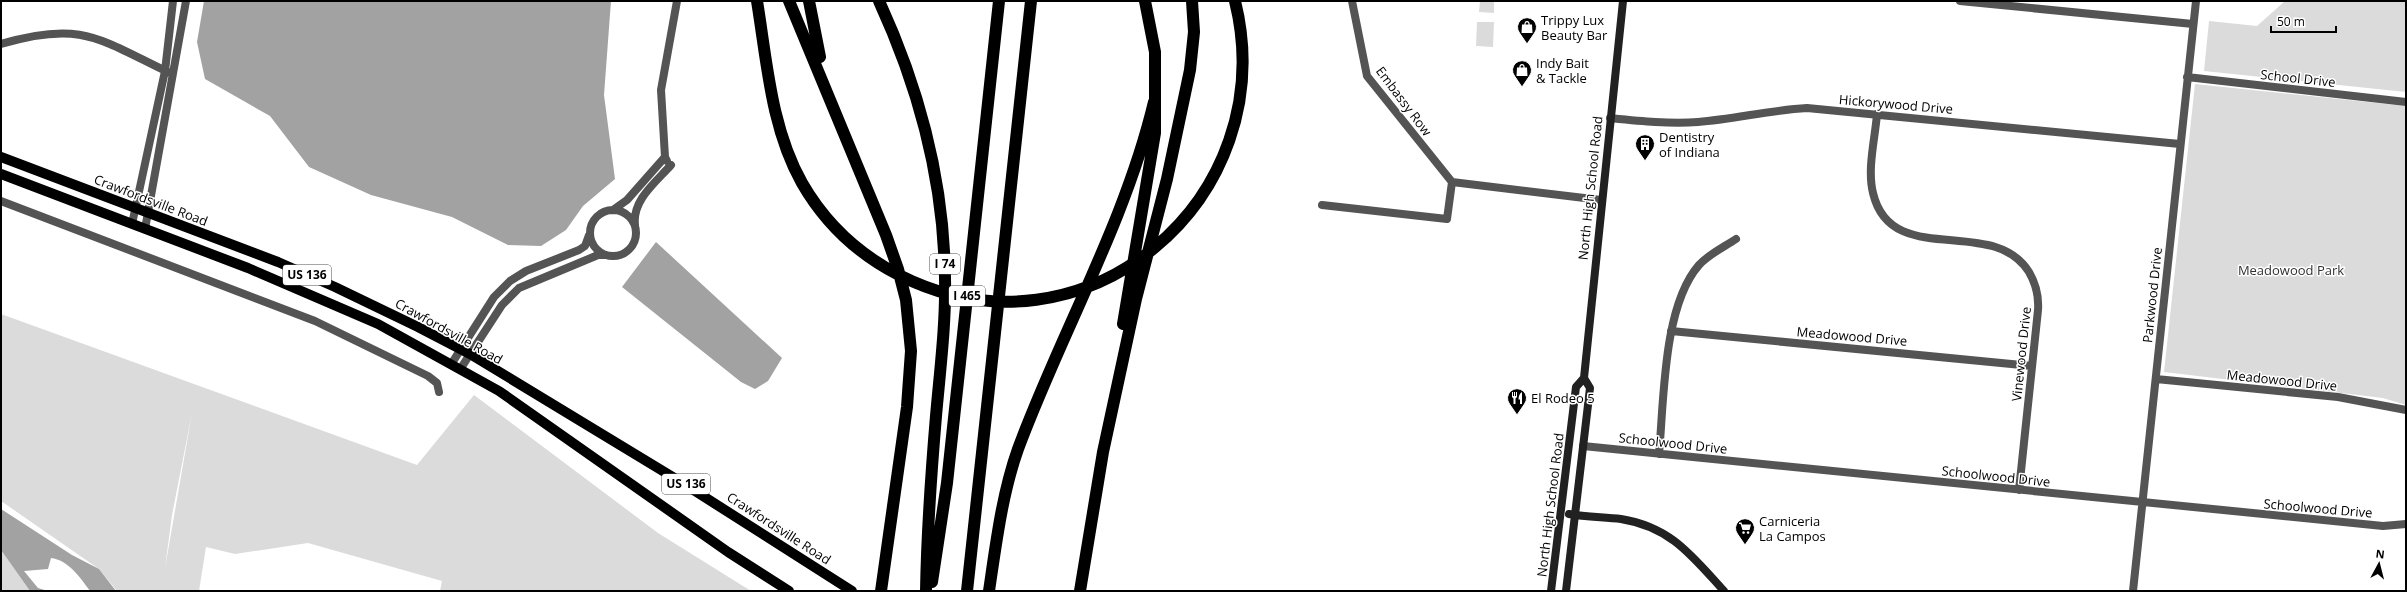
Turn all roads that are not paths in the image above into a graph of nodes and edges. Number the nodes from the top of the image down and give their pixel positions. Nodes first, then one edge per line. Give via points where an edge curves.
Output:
1 (173, 1) edge
2 (186, 1) edge
3 (677, 1) edge
4 (757, 1) edge
5 (789, 1) edge
6 (809, 1) edge
7 (879, 1) edge
8 (999, 1) edge
9 (1031, 1) edge
10 (1145, 1) edge
11 (1192, 1) edge
12 (1235, 1) edge
13 (1352, 1) edge
14 (1623, 1) edge
15 (1960, 1) edge
16 (2196, 1) edge
17 (2193, 24) junction
18 (1, 44) edge
19 (169, 73) junction
20 (2187, 77) junction
21 (1154, 102) junction
22 (2406, 102) edge
23 (834, 106) junction
24 (1878, 114) junction
25 (1610, 118) junction
26 (2180, 144) junction
27 (1, 157) edge
28 (668, 161) junction
29 (1, 174) edge
30 (1452, 182) junction
31 (1601, 200) junction
32 (1, 201) edge
33 (1322, 205) dead end
34 (136, 208) junction
35 (613, 210) junction
36 (149, 213) junction
37 (132, 224) junction
38 (635, 225) junction
39 (145, 229) junction
40 (589, 236) junction
41 (1736, 239) dead end
42 (604, 255) junction
43 (1671, 330) junction
44 (460, 349) junction
45 (470, 354) junction
46 (456, 366) junction
47 (2032, 366) junction
48 (1584, 378) junction
49 (2156, 379) junction
50 (439, 392) dead end
51 (2406, 410) edge
52 (1583, 446) junction
53 (1103, 452) junction
54 (1659, 454) junction
55 (2019, 490) junction
56 (2142, 503) junction
57 (1562, 513) junction
58 (1574, 515) junction
59 (2406, 524) edge
60 (789, 591) edge
61 (852, 591) edge
62 (881, 591) edge
63 (926, 591) edge
64 (931, 591) edge
65 (967, 591) edge
66 (989, 591) edge
67 (1080, 591) edge
68 (1551, 591) edge
69 (1566, 591) edge
70 (1724, 591) edge
71 (2133, 591) edge

1 - 19 street
2 - 19 street
3 - 28 street via 661,90
4 - 12 highway via 780,131 802,184 826,218 872,260 905,278 944,292 988,300 1030,299 1079,290 1113,276 1167,238 1197,203 1216,172 1235,125 1242,91 1243,40
5 - 23 highway
6 - 23 highway via 816,43
7 - 63 highway, I 74 via 899,47 920,108 938,188 943,230 943,341 926,536
8 - 64 highway, I 465 via 948,475
9 - 65 highway, I 465
10 - 21 highway via 1155,52
11 - 53 highway via 1194,32 1190,70
13 - 30 street, Embassy Row via 1367,76
14 - 25 street, North High School Road
15 - 17 street
16 - 17 street, Parkwood Drive
17 - 20 street, Parkwood Drive
18 - 19 street via 44,33 80,34 103,40
19 - 34 street
19 - 36 street
20 - 22 street, School Drive
20 - 26 street, Parkwood Drive
21 - 53 highway via 1155,133
21 - 66 highway via 1136,166 1018,450 999,526
23 - 62 highway via 898,269 906,300 909,330 910,372 907,407
24 - 25 street, Hickorywood Drive via 1807,108 1684,123
24 - 26 street, Hickorywood Drive
24 - 47 street, Vinewood Drive via 1871,180 1878,208 1891,223 1908,234 1994,245 2020,261 2034,281 2038,298
25 - 31 street, North High School Road
26 - 49 street, Parkwood Drive
27 - 34 main road, Crawfordsville Road / US 136
28 - 35 street
28 - 38 street via 639,202 635,211
29 - 37 main road, Crawfordsville Road / US 136
30 - 31 street
30 - 33 street via 1448,219
31 - 48 street, North High School Road
32 - 50 street via 315,321 428,376 437,383
34 - 36 main road, Crawfordsville Road / US 136
34 - 37 street
35 - 38 street via 625,213
35 - 40 street via 595,218
36 - 39 street
36 - 44 main road, Crawfordsville Road / US 136 via 329,284
37 - 39 main road, Crawfordsville Road / US 136
38 - 42 street via 635,239 629,250 618,256
39 - 46 main road, Crawfordsville Road / US 136 via 323,299 378,324
40 - 42 street via 594,247
40 - 44 street via 585,246 579,250 526,271 510,281 494,297
41 - 43 street via 1702,262 1689,279 1678,301
42 - 45 street via 598,255 519,288 502,304
43 - 47 street, Meadowood Drive
43 - 54 street
44 - 45 main road, Crawfordsville Road / US 136
44 - 46 street
45 - 46 street
45 - 61 main road, Crawfordsville Road / US 136 via 739,517
46 - 60 main road, Crawfordsville Road / US 136 via 518,403 722,547
47 - 55 street, Vinewood Drive
48 - 52 street, North High School Road via 1590,388
48 - 57 street, North High School Road via 1576,387
49 - 51 street, Meadowood Drive via 2338,397
49 - 56 street, Parkwood Drive
52 - 54 street, Schoolwood Drive
52 - 58 street, North High School Road
53 - 67 highway
54 - 55 street, Schoolwood Drive
55 - 56 street, Schoolwood Drive
56 - 59 street, Schoolwood Drive via 2383,526
56 - 71 street, Parkwood Drive
57 - 58 street
57 - 68 street, North High School Road
58 - 69 street, North High School Road
58 - 70 street via 1633,521 1663,533 1684,547

